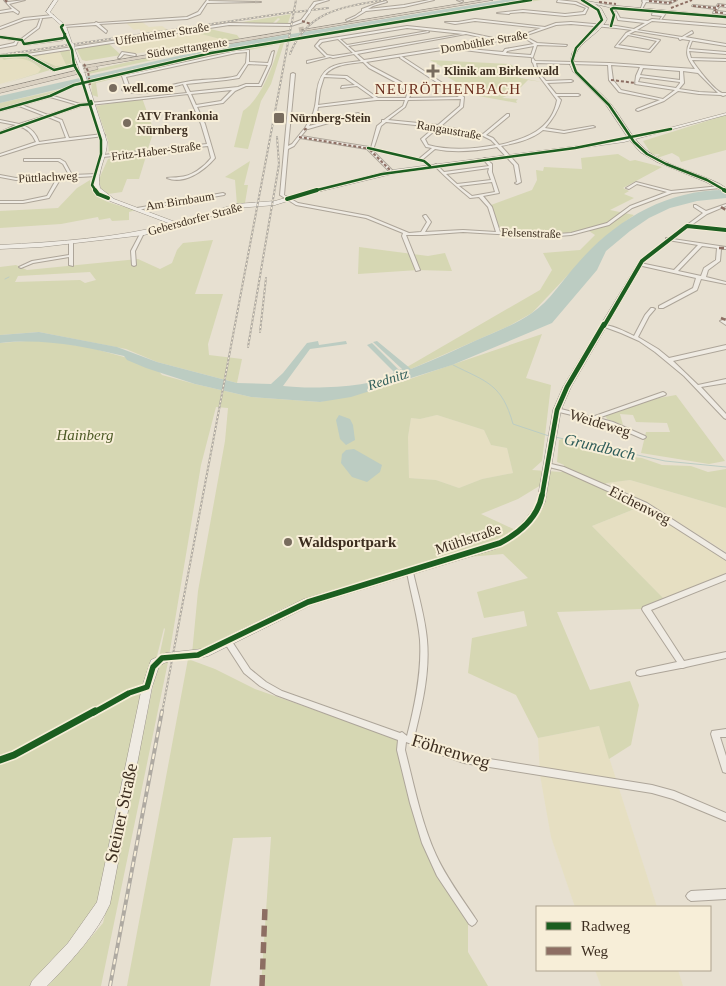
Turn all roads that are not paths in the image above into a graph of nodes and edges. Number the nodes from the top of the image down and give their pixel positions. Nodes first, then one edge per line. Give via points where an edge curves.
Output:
1 (24, 0) edge
2 (56, 0) edge
3 (328, 0) edge
4 (433, 0) edge
5 (458, 0) edge
6 (481, 0) edge
7 (486, 0) edge
8 (492, 0) edge
9 (498, 0) edge
10 (676, 0) edge
11 (7, 1) edge
12 (207, 1) edge
13 (589, 1) edge
14 (645, 1) edge
15 (260, 2) dead end
16 (386, 2) dead end
17 (567, 2) dead end
18 (462, 3) edge
19 (693, 6) dead end
20 (726, 6) edge
21 (600, 7) junction
22 (615, 8) junction
23 (642, 8) junction
24 (716, 8) junction
25 (13, 10) junction
26 (363, 10) junction
27 (608, 10) junction
28 (0, 12) edge
29 (18, 13) dead end
30 (509, 13) dead end
31 (565, 15) junction
32 (52, 16) junction
33 (663, 16) dead end
34 (725, 16) edge
35 (605, 18) junction
36 (41, 19) junction
37 (611, 19) junction
38 (661, 19) junction
39 (347, 20) dead end
40 (457, 22) dead end
41 (647, 22) junction
42 (96, 23) junction
43 (298, 23) joint
44 (571, 23) junction
45 (719, 25) junction
46 (64, 26) junction
47 (605, 26) junction
48 (726, 26) edge
49 (0, 28) edge
50 (545, 28) junction
51 (304, 30) tunnel mouth
52 (434, 30) junction
53 (633, 30) junction
54 (106, 32) dead end
55 (289, 32) tunnel mouth
56 (692, 32) dead end
57 (464, 34) junction
58 (627, 34) junction
59 (522, 36) junction
60 (0, 37) edge
61 (339, 38) junction
62 (61, 39) dead end
63 (680, 39) junction
64 (500, 40) junction
65 (17, 41) junction
66 (690, 41) junction
67 (23, 42) junction
68 (111, 42) junction
69 (535, 45) junction
70 (566, 45) dead end
71 (726, 45) edge
72 (115, 46) dead end
73 (348, 46) junction
74 (0, 47) edge
75 (454, 48) junction
76 (185, 49) junction
77 (119, 50) dead end
78 (688, 50) junction
79 (466, 51) junction
80 (273, 52) dead end
81 (357, 53) junction
82 (726, 53) edge
83 (504, 54) junction
84 (121, 55) junction
85 (329, 57) junction
86 (401, 57) junction
87 (461, 58) dead end
88 (533, 58) junction
89 (691, 59) junction
90 (726, 60) edge
91 (364, 61) junction
92 (308, 62) dead end
93 (247, 63) junction
94 (574, 63) junction
95 (270, 64) junction
96 (608, 64) junction
97 (642, 66) junction
98 (81, 69) junction
99 (54, 70) junction
100 (682, 70) junction
101 (699, 71) junction
102 (294, 74) dead end
103 (322, 76) junction
104 (638, 76) junction
105 (238, 78) junction
106 (571, 81) dead end
107 (682, 81) junction
108 (545, 82) junction
109 (184, 83) junction
110 (246, 85) junction
111 (358, 85) junction
112 (342, 87) dead end
113 (0, 88) edge
114 (240, 88) junction
115 (676, 90) junction
116 (128, 91) junction
117 (188, 92) junction
118 (711, 94) junction
119 (557, 95) junction
120 (578, 95) dead end
121 (725, 95) edge
122 (691, 96) dead end
123 (409, 98) junction
124 (463, 98) junction
125 (377, 99) junction
126 (126, 100) junction
127 (663, 100) junction
128 (92, 104) junction
129 (20, 105) junction
130 (80, 105) junction
131 (194, 106) junction
132 (316, 106) junction
133 (0, 110) edge
134 (638, 110) dead end
135 (358, 114) dead end
136 (508, 114) dead end
137 (726, 114) edge
138 (50, 116) junction
139 (0, 121) edge
140 (383, 121) junction
141 (19, 125) junction
142 (438, 126) junction
143 (593, 127) dead end
144 (305, 129) junction
145 (542, 130) junction
146 (0, 133) edge
147 (103, 135) junction
148 (484, 135) junction
149 (299, 137) junction
150 (68, 139) junction
151 (634, 139) junction
152 (38, 143) junction
153 (209, 145) junction
154 (497, 145) junction
155 (288, 148) junction
156 (370, 148) junction
157 (434, 148) junction
158 (536, 153) joint
159 (0, 155) edge
160 (103, 156) junction
161 (507, 156) junction
162 (421, 159) dead end
163 (485, 159) junction
164 (25, 160) dead end
165 (436, 165) junction
166 (491, 167) junction
167 (392, 172) junction
168 (443, 173) junction
169 (97, 175) junction
170 (0, 176) edge
171 (60, 176) junction
172 (71, 176) junction
173 (177, 178) dead end
174 (493, 181) junction
175 (517, 183) dead end
176 (456, 185) junction
177 (628, 188) dead end
178 (723, 189) edge
179 (671, 192) junction
180 (222, 194) dead end
181 (480, 195) junction
182 (287, 200) junction
183 (0, 202) edge
184 (695, 206) dead end
185 (724, 207) edge
186 (137, 209) junction
187 (706, 213) junction
188 (425, 216) dead end
189 (178, 224) junction
190 (690, 225) junction
191 (726, 230) edge
192 (498, 232) junction
193 (405, 233) junction
194 (142, 234) junction
195 (422, 234) junction
196 (668, 239) junction
197 (71, 242) junction
198 (700, 245) junction
199 (0, 247) edge
200 (719, 248) junction
201 (726, 248) edge
202 (69, 256) junction
203 (640, 264) junction
204 (71, 265) dead end
205 (134, 265) dead end
206 (22, 267) dead end
207 (418, 270) dead end
208 (675, 272) junction
209 (701, 278) junction
210 (726, 283) edge
211 (661, 307) dead end
212 (653, 309) dead end
213 (726, 320) edge
214 (726, 324) edge
215 (604, 326) junction
216 (636, 337) junction
217 (726, 347) edge
218 (668, 360) junction
219 (726, 381) edge
220 (699, 386) junction
221 (663, 394) dead end
222 (557, 410) junction
223 (726, 417) edge
224 (593, 418) junction
225 (643, 437) dead end
226 (547, 465) junction
227 (726, 557) edge
228 (410, 572) junction
229 (726, 577) edge
230 (228, 642) junction
231 (198, 655) joint
232 (726, 655) edge
233 (683, 665) junction
234 (640, 673) dead end
235 (726, 733) edge
236 (406, 737) junction
237 (726, 769) edge
238 (726, 817) edge
239 (726, 894) edge
240 (691, 896) dead end
241 (472, 921) dead end
242 (37, 986) edge

1 - 11 street
2 - 32 street via 48,10
3 - 43 street via 315,3
4 - 26 street
5 - 18 street
6 - 18 highway
7 - 18 highway
8 - 18 highway
9 - 18 highway
10 - 14 street via 669,3
11 - 25 street
12 - 15 street
12 - 42 street via 199,14 190,17
13 - 21 main road
13 - 22 main road
14 - 23 street
16 - 26 street via 372,4
17 - 31 street via 588,8 584,13
18 - 51 highway
19 - 24 street
20 - 24 street via 718,5
21 - 22 main road
21 - 27 main road
21 - 35 main road
22 - 23 main road
22 - 27 main road
22 - 41 street via 619,19
23 - 34 main road
24 - 34 street via 714,12
25 - 28 street
25 - 29 street
26 - 39 street
27 - 37 main road
30 - 31 street via 524,11
31 - 44 street
32 - 36 street
32 - 46 street
33 - 38 street
34 - 45 street
35 - 37 main road
35 - 47 main road
36 - 49 street via 24,19
36 - 67 street via 38,27
37 - 47 main road
38 - 41 street
38 - 45 street
40 - 50 street via 475,20
41 - 53 street
42 - 46 street
42 - 54 street
43 - 68 street, Uffenheimer Straße via 284,26 229,24
44 - 47 street, Dombühler Straße
44 - 50 street, Dombühler Straße
45 - 48 street
46 - 98 street
47 - 53 street
47 - 94 main road via 581,49
50 - 59 street, Dombühler Straße
52 - 57 street
52 - 61 street via 406,28
52 - 73 street
53 - 58 street
53 - 63 street
55 - 76 highway, Südwesttangente
56 - 63 street
57 - 64 street
57 - 81 street
58 - 58 street via 616,46 650,51 659,42
59 - 64 street, Dombühler Straße
59 - 69 street
60 - 65 street
61 - 73 street
61 - 85 street via 316,45
62 - 67 street
63 - 66 street
64 - 75 street, Dombühler Straße
65 - 67 street
65 - 74 street
66 - 71 street
66 - 78 street
68 - 72 street
68 - 99 street, Uffenheimer Straße via 27,56
69 - 70 street
69 - 83 street via 506,50
69 - 88 street
73 - 81 street
75 - 79 street
75 - 86 street, Dombühler Straße
76 - 84 highway
76 - 98 highway
77 - 84 street
78 - 82 street
78 - 89 street
79 - 83 street
79 - 87 street
80 - 95 street
81 - 85 street
81 - 91 street
83 - 88 street
84 - 98 highway via 92,62
85 - 92 street
86 - 91 street, Dombühler Straße
86 - 124 street
88 - 94 street
88 - 108 street via 537,72
89 - 90 street
89 - 101 street
91 - 103 street, Dombühler Straße via 333,66
91 - 123 street via 404,86
93 - 95 street
93 - 105 street
93 - 116 street via 249,52 242,51 132,74 124,76 127,85 124,90
94 - 96 street
94 - 151 main road via 616,109
95 - 110 street via 260,85
96 - 97 street
96 - 127 street via 610,76 620,91
97 - 100 street
97 - 104 street
98 - 99 highway
98 - 113 highway
98 - 113 highway via 71,74
98 - 128 street
99 - 113 highway
100 - 101 street
100 - 107 street
101 - 121 street
102 - 155 street
103 - 111 street via 344,76
103 - 132 street
104 - 107 street
104 - 115 street via 637,83
105 - 109 street
105 - 110 street
106 - 108 street
107 - 115 street
108 - 119 street
109 - 116 street via 168,88
109 - 117 street
110 - 114 street
111 - 112 street
111 - 125 street
114 - 117 street
114 - 131 street via 232,91 225,101
115 - 118 street
115 - 127 street
116 - 126 street
117 - 126 street
117 - 131 street
118 - 121 street
118 - 122 street via 711,98
119 - 120 street
119 - 145 street via 560,100 558,106
123 - 124 street
123 - 125 street
123 - 140 street via 404,106
124 - 142 street via 462,106
125 - 132 street
126 - 128 street
127 - 134 street
128 - 130 street
128 - 147 street
129 - 130 street via 50,96
129 - 133 street
129 - 138 street
130 - 138 street
131 - 153 street
132 - 144 street
135 - 144 street
136 - 148 street
137 - 151 street
138 - 141 street
138 - 150 street via 62,122
139 - 141 street
140 - 142 street, Rangaustraße
140 - 156 street
141 - 146 street
141 - 152 street via 34,132
142 - 148 street, Rangaustraße
142 - 157 street via 422,141
143 - 145 street via 564,132
144 - 149 street
145 - 154 street via 524,140
147 - 150 street
147 - 160 street
148 - 154 street, Rangaustraße
149 - 155 street
149 - 156 street
150 - 152 street
151 - 158 street
151 - 178 main road via 655,159
152 - 159 street
153 - 160 street, Fritz-Haber-Straße
153 - 173 street via 213,158 208,164 195,173
154 - 157 street via 452,150
154 - 161 street, Rangaustraße
155 - 182 street via 282,194
156 - 167 street
157 - 162 street
158 - 161 main road, Gebersdorfer Straße
160 - 169 street
161 - 163 street, Gebersdorfer Straße
161 - 175 street, Rangaustraße via 517,168
163 - 165 main road, Gebersdorfer Straße
163 - 166 street
164 - 172 street via 59,160
165 - 167 main road, Gebersdorfer Straße
165 - 168 street
166 - 168 street
166 - 174 street
167 - 182 street, Gebersdorfer Straße
168 - 176 street
169 - 172 street, Püttlachweg
169 - 186 main road via 96,186 103,194
170 - 171 street, Püttlachweg via 16,179
171 - 172 street, Püttlachweg
171 - 183 street via 48,198
174 - 176 street
174 - 181 street via 498,193
176 - 181 street via 471,197
177 - 179 street via 636,182
178 - 179 street, Felsenstraße
179 - 192 street, Felsenstraße via 631,207 608,224 571,234 539,236
180 - 186 street, Am Birnbaum
181 - 192 street via 490,207
182 - 189 street, Gebersdorfer Straße via 236,206
182 - 193 street, Felsenstraße via 367,217
184 - 187 street
185 - 187 street, Mühlstraße
186 - 189 street
187 - 190 street, Mühlstraße
188 - 195 street via 429,222
189 - 194 street, Gebersdorfer Straße
190 - 191 street
190 - 196 street, Mühlstraße
192 - 195 street, Felsenstraße
193 - 195 street, Felsenstraße
193 - 207 street
194 - 197 street, Gebersdorfer Straße
194 - 205 street via 133,251
196 - 198 street
196 - 203 street, Mühlstraße
197 - 199 street, Gebersdorfer Straße
197 - 202 street
198 - 200 street
198 - 208 street
200 - 201 street
200 - 209 street via 718,261 706,268
202 - 204 street
202 - 206 street via 32,262
203 - 208 street
203 - 215 street, Mühlstraße
208 - 209 street
209 - 210 street
209 - 211 street via 695,288
212 - 216 street
213 - 214 street via 722,321
215 - 216 street
215 - 222 street, Mühlstraße via 567,387
216 - 218 street
217 - 218 street
218 - 220 street
219 - 220 street
220 - 223 street
221 - 224 street
222 - 224 street, Weideweg
222 - 226 street, Mühlstraße
224 - 225 street, Weideweg
226 - 227 street, Eichenweg via 562,468 645,505
226 - 228 street, Mühlstraße via 536,514 514,536
228 - 230 street, Mühlstraße via 308,602
228 - 236 street via 423,630 424,662 417,712
229 - 233 street via 646,609
230 - 231 street, Mühlstraße
230 - 236 street, Föhrenweg via 247,671 262,684 318,708
231 - 242 street, Steiner Straße via 166,657 153,667 103,904 86,934
232 - 233 street
233 - 234 street
235 - 237 street via 716,734
236 - 238 street, Föhrenweg via 464,759 652,789
236 - 241 street via 401,750 423,834 432,858
239 - 240 street

